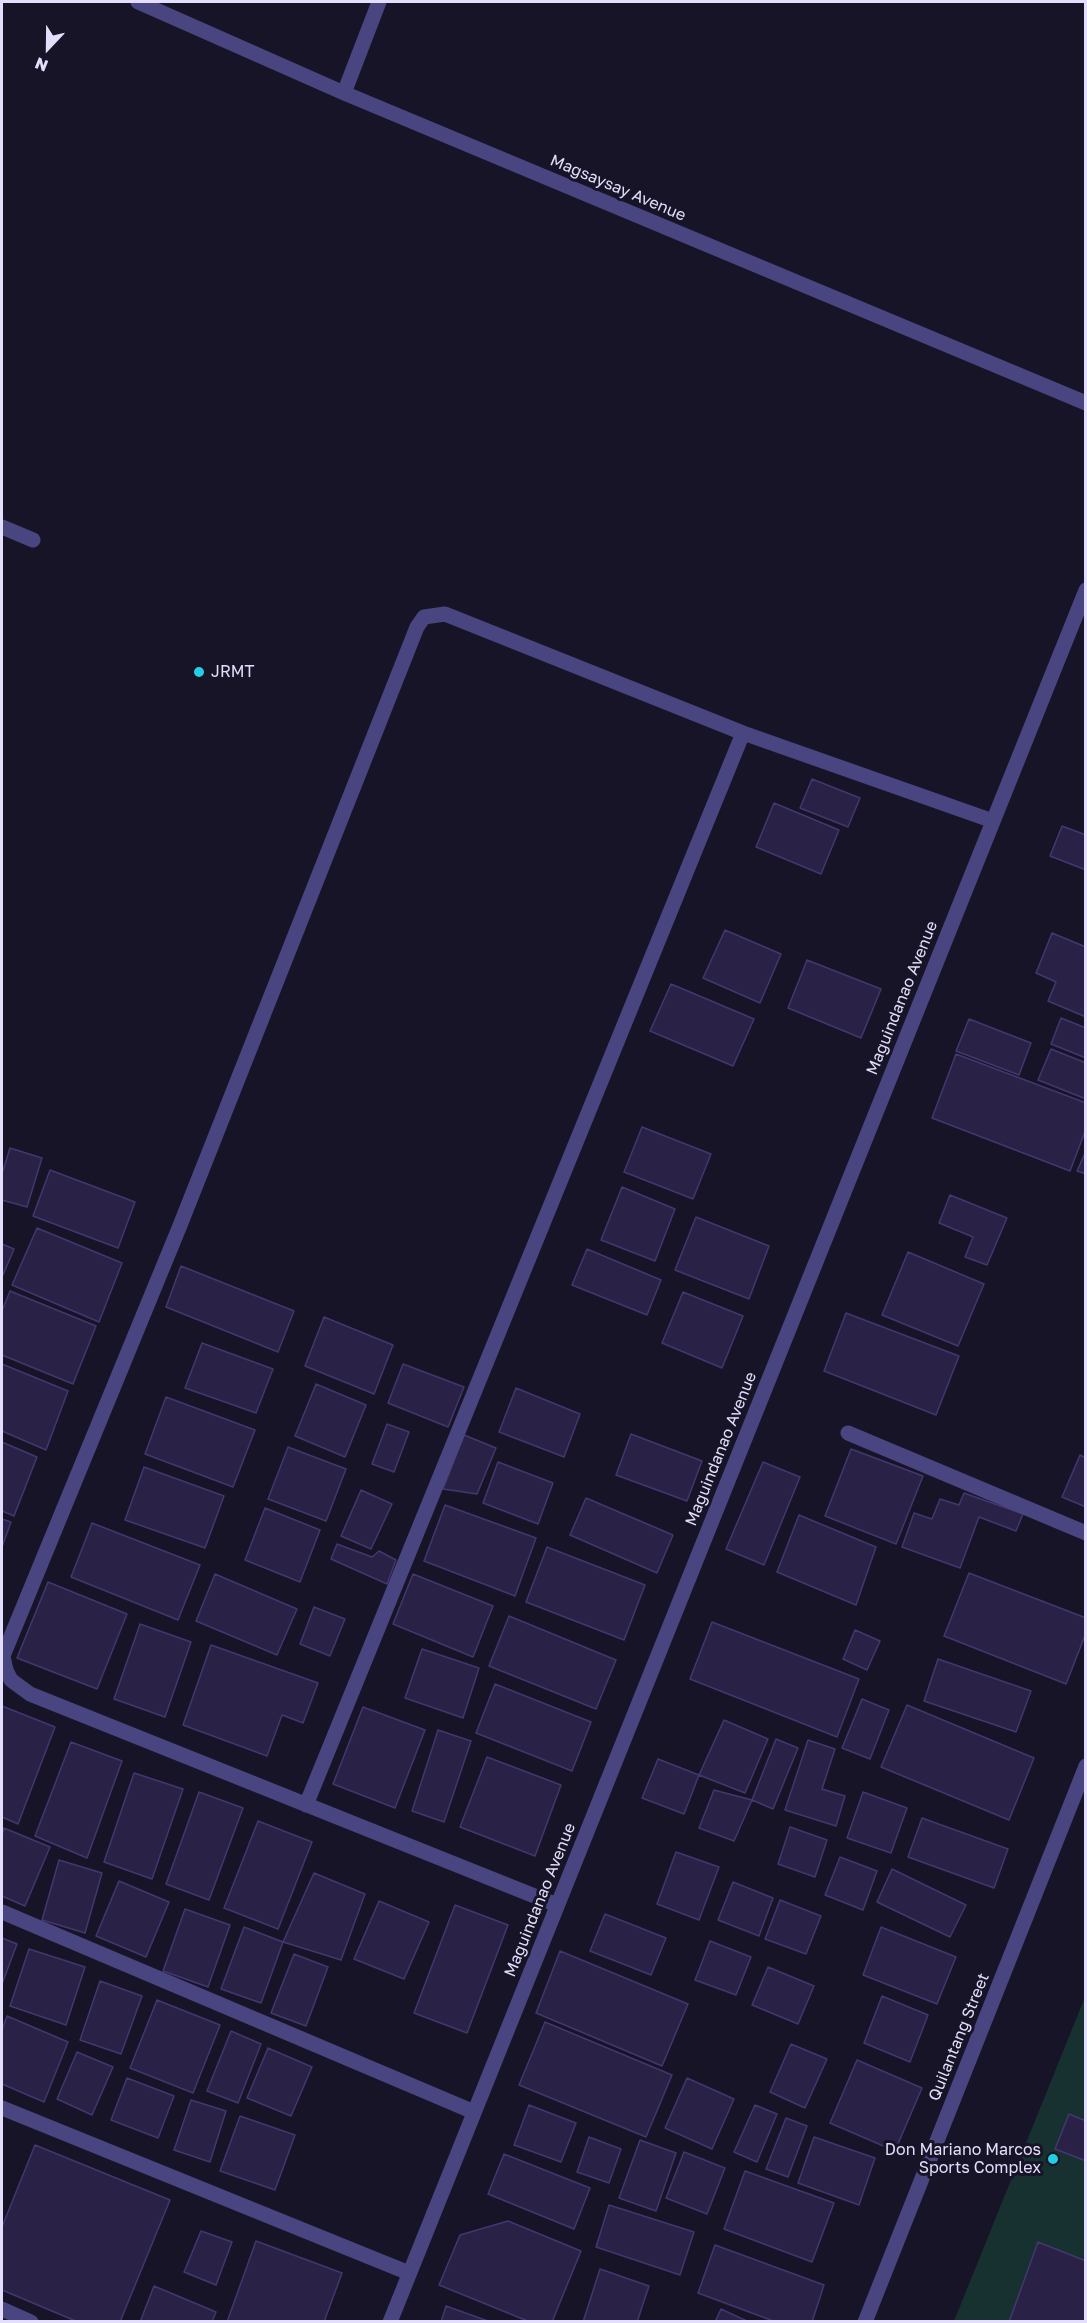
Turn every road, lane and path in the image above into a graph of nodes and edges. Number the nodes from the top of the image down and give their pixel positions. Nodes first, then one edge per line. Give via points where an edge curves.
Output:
1 (138, 2) edge
2 (379, 2) edge
3 (344, 93) junction
4 (1086, 403) edge
5 (2, 527) edge
6 (33, 540) dead end
7 (1086, 590) edge
8 (743, 733) junction
9 (993, 821) junction
10 (848, 1433) dead end
11 (1086, 1533) edge
12 (1086, 1766) edge
13 (306, 1805) junction
14 (557, 1905) junction
15 (2, 1912) edge
16 (2, 2108) edge
17 (474, 2112) junction
18 (409, 2273) junction
19 (2, 2309) edge
20 (31, 2322) edge
21 (390, 2322) edge
22 (865, 2322) edge

1 - 3 street, Magsaysay Avenue
2 - 3 street
3 - 4 street, Magsaysay Avenue
5 - 6 street
7 - 9 street, Maguindanao Avenue
8 - 9 street
8 - 13 street
8 - 13 street via 445,614 424,617 417,627 179,1228 3,1656 11,1680 30,1694
9 - 14 street, Maguindanao Avenue
10 - 11 street
12 - 22 street, Quilantang Street
13 - 14 street
14 - 17 street, Maguindanao Avenue
15 - 17 street
16 - 18 street
17 - 18 street, Maguindanao Avenue
18 - 21 street, Maguindanao Avenue
19 - 20 street

